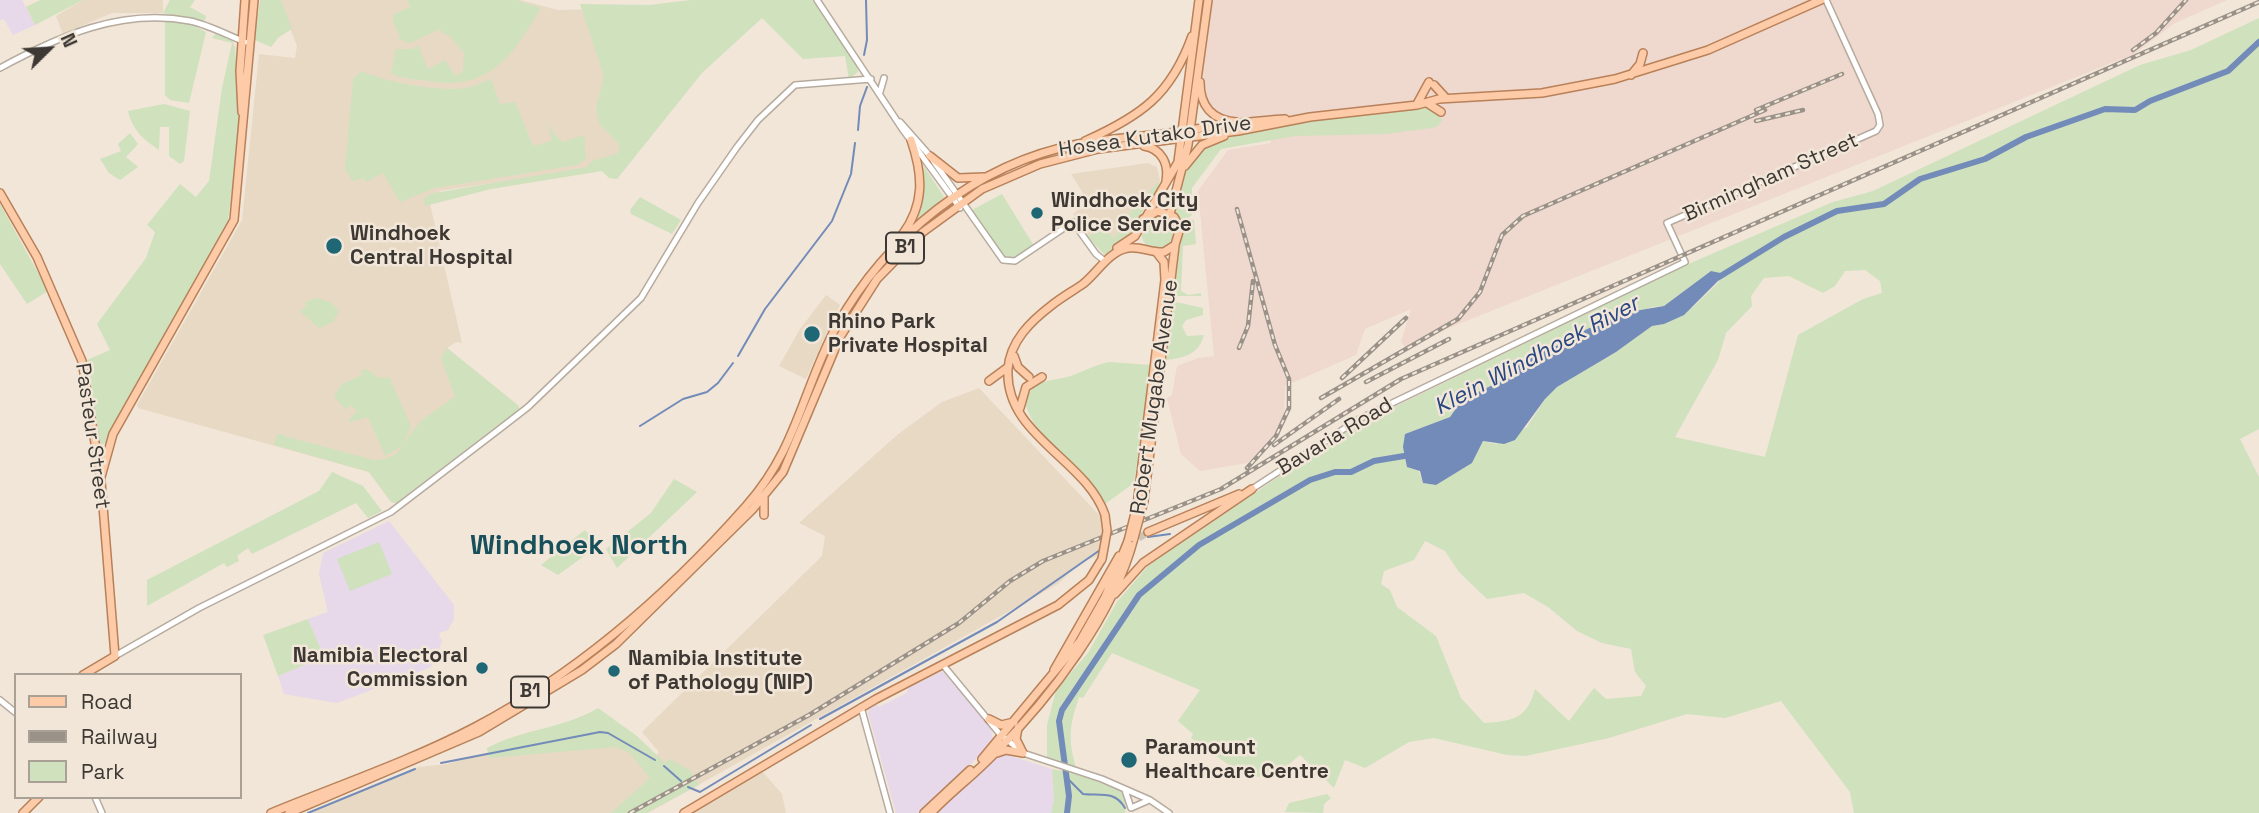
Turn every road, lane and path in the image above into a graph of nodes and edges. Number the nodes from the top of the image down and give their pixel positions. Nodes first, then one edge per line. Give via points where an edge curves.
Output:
1 (245, 0) edge
2 (254, 0) edge
3 (817, 0) edge
4 (1199, 0) edge
5 (1209, 0) edge
6 (1803, 0) edge
7 (1825, 0) edge
8 (1794, 11) junction
9 (1197, 17) junction
10 (1781, 19) junction
11 (241, 40) junction
12 (250, 44) junction
13 (1643, 53) dead end
14 (858, 59) junction
15 (1200, 60) junction
16 (0, 68) edge
17 (1630, 75) junction
18 (884, 78) dead end
19 (871, 79) junction
20 (850, 80) junction
21 (859, 80) junction
22 (879, 91) junction
23 (1448, 100) junction
24 (1430, 102) junction
25 (1416, 105) junction
26 (1310, 117) junction
27 (900, 122) junction
28 (1244, 123) junction
29 (1238, 131) junction
30 (1187, 134) junction
31 (911, 140) junction
32 (1078, 144) junction
33 (1136, 144) junction
34 (930, 156) junction
35 (1000, 170) junction
36 (1182, 173) junction
37 (1166, 185) junction
38 (0, 193) edge
39 (957, 201) junction
40 (1170, 214) junction
41 (1143, 219) junction
42 (1138, 230) junction
43 (1175, 245) junction
44 (1146, 248) junction
45 (1157, 253) junction
46 (887, 255) junction
47 (1685, 262) joint
48 (1104, 263) junction
49 (182, 313) junction
50 (1020, 338) junction
51 (1159, 355) junction
52 (1014, 356) junction
53 (1009, 366) junction
54 (1029, 377) dead end
55 (1042, 377) dead end
56 (1011, 392) junction
57 (1020, 408) junction
58 (1024, 419) junction
59 (100, 459) junction
60 (1252, 489) junction
61 (765, 493) junction
62 (764, 515) dead end
63 (1148, 532) tunnel mouth
64 (1122, 560) junction
65 (1108, 599) junction
66 (115, 656) junction
67 (957, 657) junction
68 (943, 665) junction
69 (86, 673) edge
70 (910, 681) junction
71 (1047, 683) junction
72 (0, 700) edge
73 (861, 707) junction
74 (14, 711) edge
75 (989, 719) junction
76 (1017, 724) junction
77 (1004, 739) junction
78 (995, 753) junction
79 (1023, 753) junction
80 (1125, 790) junction
81 (1135, 794) junction
82 (39, 799) edge
83 (1150, 800) junction
84 (1130, 811) edge
85 (25, 813) edge
86 (271, 813) edge
87 (289, 813) edge
88 (684, 813) edge
89 (890, 813) edge
90 (924, 813) edge
91 (931, 813) edge
92 (1168, 813) edge

1 - 11 main road
2 - 12 main road
3 - 14 street
4 - 9 main road, B1
5 - 15 main road
6 - 8 main road
7 - 8 main road, Hosea Kutako Drive
7 - 10 main road, Hosea Kutako Drive
7 - 47 street, Birmingham Street via 1880,125 1876,131 1667,223
8 - 10 main road, Hosea Kutako Drive
9 - 30 main road, B1
9 - 32 main road, B1 via 1179,69 1162,92 1132,119
10 - 17 main road, Hosea Kutako Drive via 1708,50
11 - 12 street
11 - 16 street via 189,21 120,18
11 - 49 main road via 243,130 234,212
12 - 49 main road via 234,220
13 - 17 main road
14 - 19 street
14 - 20 street via 859,73
15 - 28 main road via 1200,95 1206,108 1217,118
15 - 30 main road
17 - 23 main road, Hosea Kutako Drive via 1563,90
18 - 22 street
19 - 21 street
19 - 22 street
20 - 21 street
20 - 66 street via 797,84 758,120 698,203 641,298 506,424 391,512 199,608
21 - 22 street
22 - 27 street
23 - 24 main road, Hosea Kutako Drive
23 - 24 main road via 1442,111
23 - 25 main road via 1432,84
24 - 25 main road, Hosea Kutako Drive
25 - 26 main road, Hosea Kutako Drive
26 - 28 main road, Hosea Kutako Drive
26 - 29 main road, Hosea Kutako Drive
27 - 31 street
27 - 34 street
28 - 30 main road, Hosea Kutako Drive
29 - 30 main road, Hosea Kutako Drive
29 - 36 main road via 1202,145
30 - 32 main road, Hosea Kutako Drive
30 - 33 main road, Hosea Kutako Drive / B1
30 - 36 main road
30 - 37 main road
31 - 39 street
31 - 46 main road via 921,194 915,215
32 - 35 main road, Hosea Kutako Drive / B1
33 - 37 main road via 1162,156 1168,170
33 - 39 main road, Hosea Kutako Drive / B1 via 1040,164
34 - 35 main road via 958,178 972,179
34 - 39 street
35 - 39 main road, Hosea Kutako Drive / B1
36 - 40 main road
37 - 41 main road
38 - 59 main road, Pasteur Street via 37,257 81,356
39 - 46 main road, Hosea Kutako Drive / B1 via 919,224
39 - 48 street via 1000,258 1012,262 1073,222
39 - 61 main road, Hosea Kutako Drive / B1 via 864,296 832,353 790,460
40 - 41 main road via 1152,212
40 - 43 main road via 1180,228
41 - 42 main road
42 - 44 main road
42 - 48 main road
43 - 45 main road
43 - 51 main road, Robert Mugabe Avenue
44 - 45 main road
44 - 48 main road via 1121,250
45 - 51 main road, Robert Mugabe Avenue via 1166,274
46 - 86 main road, Hosea Kutako Drive / B1 via 835,330 795,431 770,478 617,634 584,660 476,726
47 - 60 street, Bavaria Road via 1359,419
48 - 50 main road via 1042,313
49 - 59 main road
50 - 52 main road
50 - 53 main road
51 - 64 main road, Robert Mugabe Avenue, bridge via 1140,503
52 - 54 main road
52 - 57 main road via 1011,379
53 - 56 main road
53 - 56 main road via 989,381
55 - 57 main road via 1026,387
56 - 58 main road
57 - 58 main road
58 - 67 main road, bridge via 1087,482 1105,515 1102,559 1089,580 1063,602
59 - 66 main road, Pasteur Street
60 - 63 main road
60 - 65 main road via 1143,563
61 - 62 main road
61 - 87 main road, Hosea Kutako Drive / B1 via 665,598 582,670 465,739
64 - 65 main road, Robert Mugabe Avenue
64 - 71 main road
65 - 71 main road, Robert Mugabe Avenue
65 - 76 main road, Robert Mugabe Avenue via 1077,654
66 - 69 main road
67 - 68 main road
67 - 70 main road
68 - 70 main road
68 - 75 street
70 - 73 main road
71 - 76 main road, Robert Mugabe Avenue
72 - 74 street
73 - 88 main road
73 - 89 street
75 - 76 main road via 1001,725
75 - 77 street
76 - 77 main road, Robert Mugabe Avenue
76 - 79 main road via 1016,739
77 - 78 main road, Robert Mugabe Avenue
77 - 79 street
77 - 90 main road, Robert Mugabe Avenue
78 - 79 main road
78 - 91 main road, Robert Mugabe Avenue
79 - 80 street
80 - 81 street
80 - 84 street
81 - 83 street
81 - 84 street
82 - 85 main road
83 - 84 street
83 - 92 street

